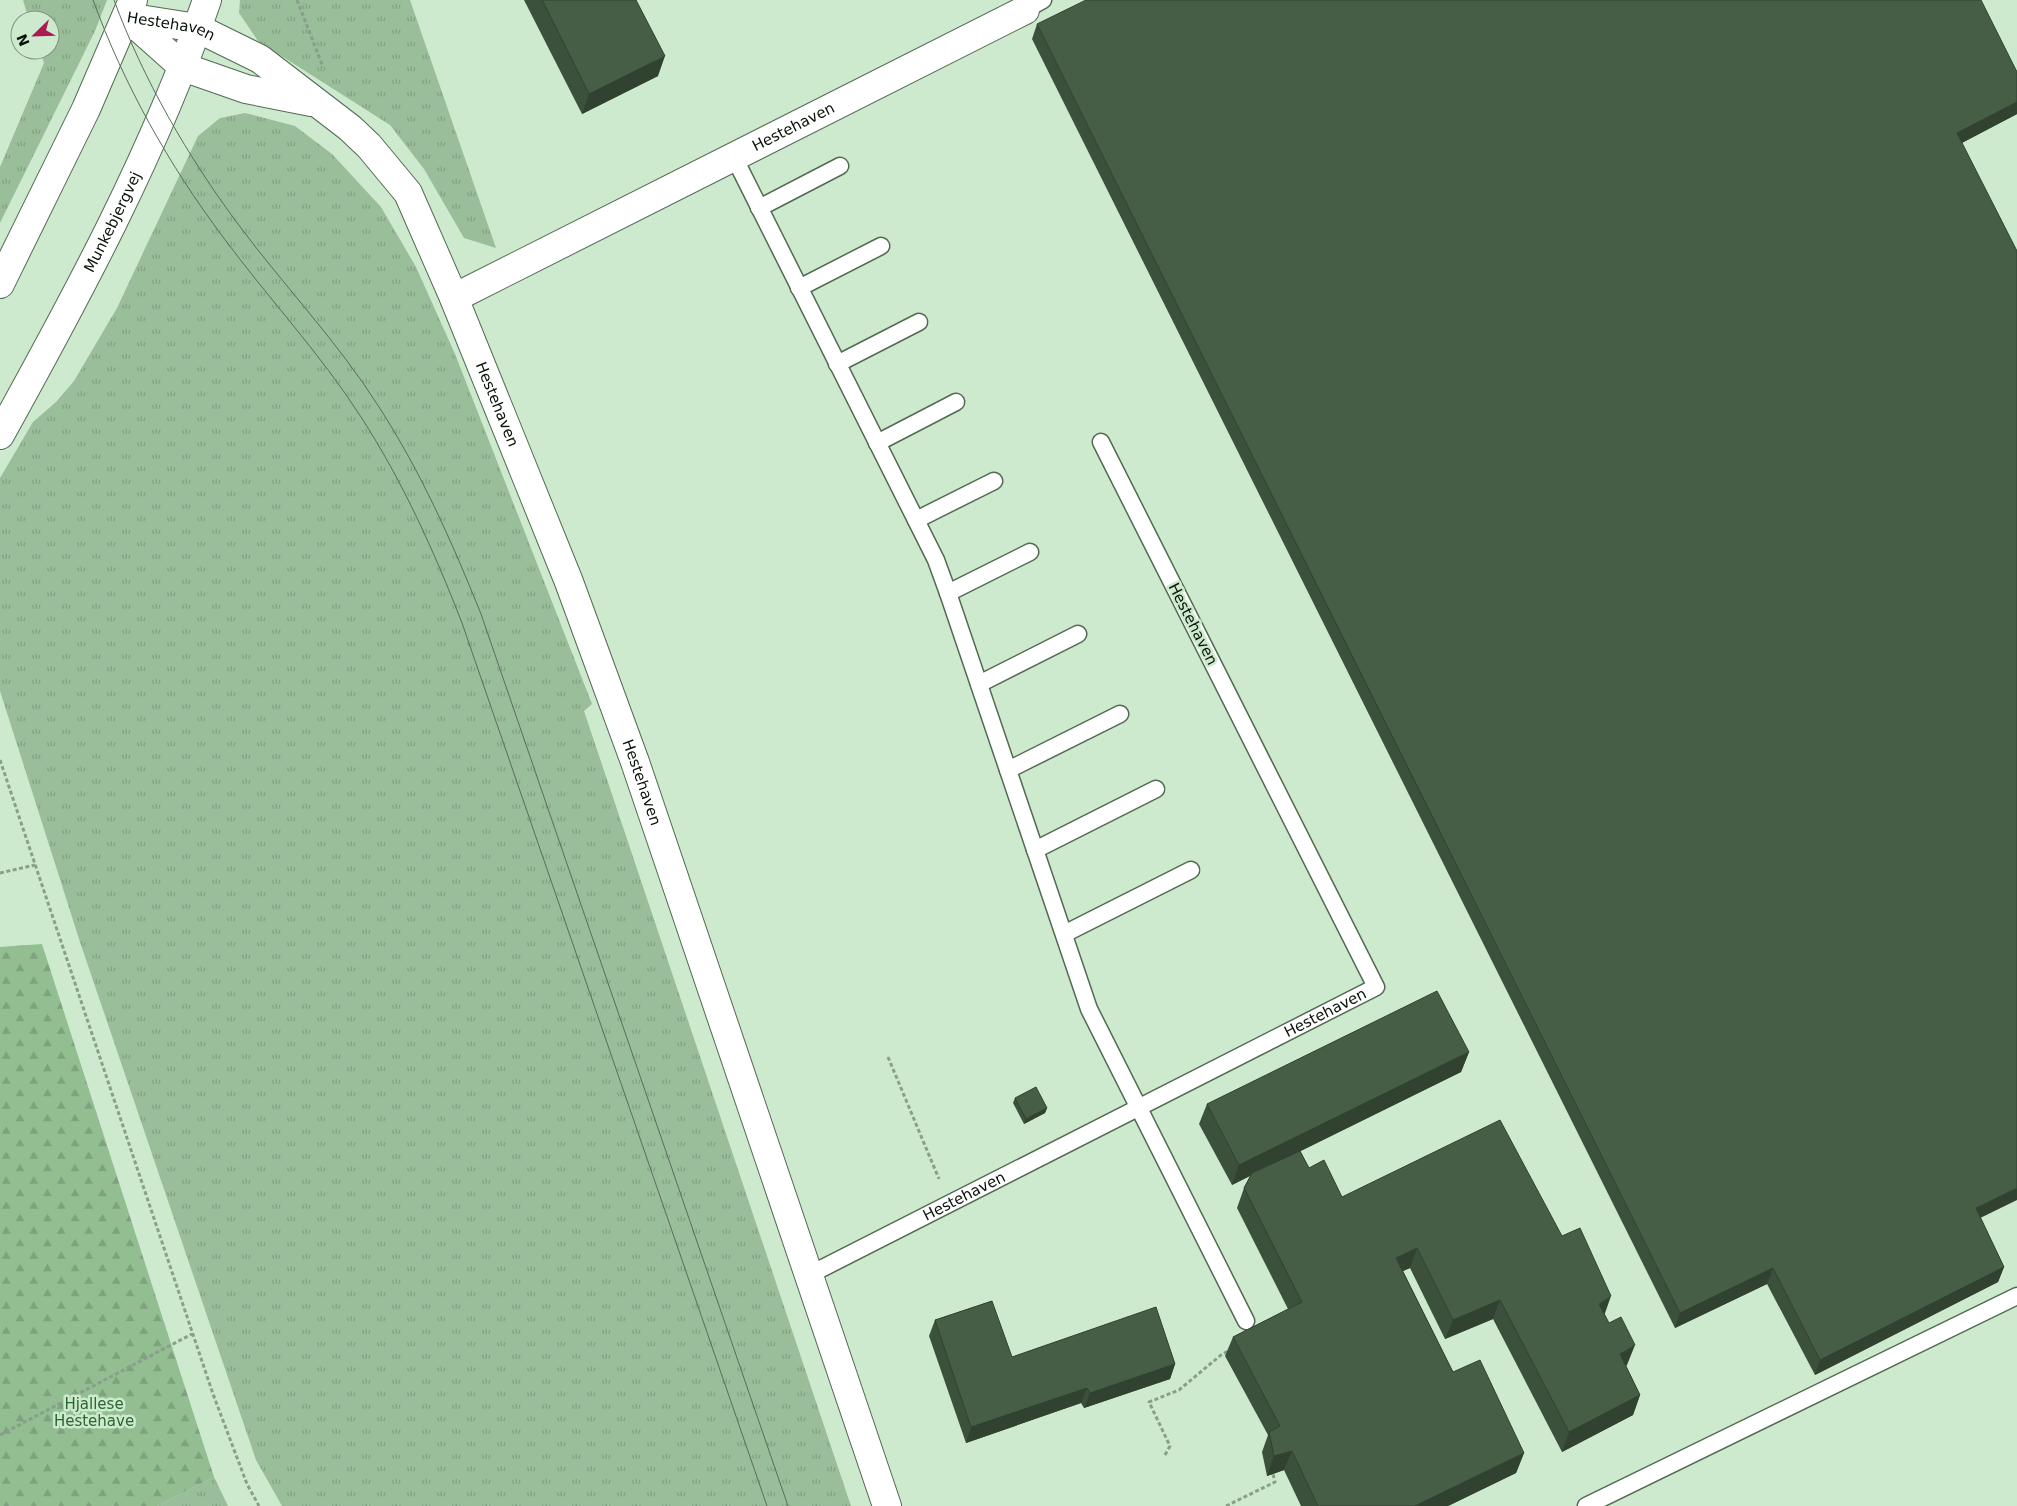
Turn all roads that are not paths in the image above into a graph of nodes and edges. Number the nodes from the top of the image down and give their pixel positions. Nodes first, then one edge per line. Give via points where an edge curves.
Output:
1 (207, 0) edge
2 (1034, 5) edge
3 (130, 9) edge
4 (197, 28) junction
5 (182, 67) junction
6 (318, 104) junction
7 (734, 157) junction
8 (840, 166) dead end
9 (759, 208) junction
10 (881, 246) dead end
11 (0, 284) edge
12 (799, 288) junction
13 (454, 298) junction
14 (919, 322) dead end
15 (837, 364) junction
16 (956, 402) dead end
17 (0, 435) edge
18 (1101, 442) dead end
19 (877, 443) junction
20 (994, 481) dead end
21 (916, 520) junction
22 (1030, 552) dead end
23 (948, 594) junction
24 (1078, 634) dead end
25 (979, 684) junction
26 (1120, 714) dead end
27 (1008, 770) junction
28 (1156, 789) dead end
29 (1035, 850) junction
30 (1191, 870) dead end
31 (1064, 934) junction
32 (1138, 1108) junction
33 (808, 1275) junction
34 (2017, 1296) edge
35 (1246, 1321) road end
36 (887, 1506) edge
37 (1586, 1506) edge

1 - 4 street, Munkebjergvej
2 - 7 street, Hestehaven
3 - 4 street, Hestehaven
3 - 5 street, Hestehaven
3 - 11 street via 86,109
4 - 5 street, Munkebjergvej
4 - 6 street, Hestehaven via 260,59
5 - 6 street, Hestehaven via 246,89
5 - 17 street, Munkebjergvej via 129,192 81,288
6 - 13 street, Hestehaven via 369,146 408,193
7 - 9 lane
7 - 13 street, Hestehaven
8 - 9 lane
9 - 12 lane
10 - 12 lane
12 - 15 lane
13 - 33 street, Hestehaven via 569,582 631,753
14 - 15 lane
15 - 19 lane
16 - 19 lane
18 - 32 lane, Hestehaven via 1376,988
19 - 21 lane
20 - 21 lane
21 - 23 lane
22 - 23 lane
23 - 25 lane
24 - 25 lane
25 - 27 lane
26 - 27 lane
27 - 29 lane
28 - 29 lane
29 - 31 lane
30 - 31 lane
31 - 32 lane via 1088,1009
32 - 33 lane, Hestehaven
32 - 35 lane
33 - 36 street, Hestehaven
34 - 37 lane

